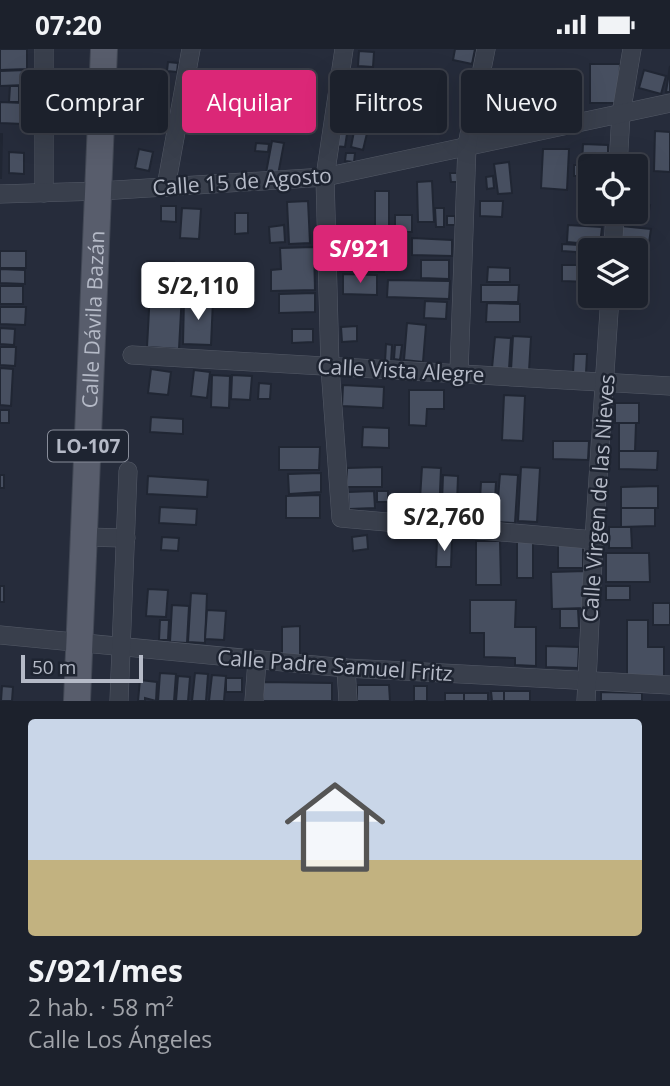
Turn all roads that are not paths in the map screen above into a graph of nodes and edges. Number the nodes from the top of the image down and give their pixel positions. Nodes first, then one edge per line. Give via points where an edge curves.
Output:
1 (44, 49) edge
2 (104, 49) edge
3 (191, 49) edge
4 (344, 49) edge
5 (486, 49) edge
6 (632, 49) edge
7 (670, 103) edge
8 (621, 114) junction
9 (467, 145) junction
10 (619, 154) edge
11 (326, 177) junction
12 (166, 187) junction
13 (100, 191) junction
14 (44, 193) junction
15 (0, 194) edge
16 (609, 308) edge
17 (132, 355) dead end
18 (330, 367) junction
19 (459, 372) junction
20 (605, 382) junction
21 (670, 386) edge
22 (128, 471) dead end
23 (84, 537) junction
24 (125, 538) junction
25 (594, 540) junction
26 (0, 636) edge
27 (79, 643) junction
28 (122, 647) junction
29 (257, 661) junction
30 (346, 668) junction
31 (587, 680) junction
32 (670, 685) edge
33 (77, 701) edge
34 (119, 701) edge
35 (254, 701) edge
36 (348, 701) edge
37 (586, 701) edge

1 - 14 street
2 - 13 main road, LO-107
3 - 12 street
4 - 11 street
5 - 9 street
6 - 8 street
7 - 8 street, Calle 15 de Agosto
8 - 9 street, Calle 15 de Agosto
8 - 10 street
9 - 11 street, Calle 15 de Agosto
9 - 19 street
11 - 12 street, Calle 15 de Agosto
11 - 18 street
12 - 13 street, Calle 15 de Agosto
13 - 14 street, Calle 15 de Agosto
13 - 23 main road, Calle Dávila Bazán / LO-107
14 - 15 street, Calle 15 de Agosto
16 - 20 street, Calle Virgen de las Nieves
17 - 18 street, Calle Vista Alegre
18 - 19 street, Calle Vista Alegre
18 - 25 street via 341,518
19 - 20 street, Calle Vista Alegre
20 - 21 street, Calle Vista Alegre
20 - 25 street, Calle Virgen de las Nieves
22 - 24 street
23 - 24 street
23 - 27 main road, Calle Dávila Bazán / LO-107
24 - 28 street
25 - 31 street, Calle Virgen de las Nieves
26 - 27 street, Calle Padre Samuel Fritz
27 - 28 street, Calle Padre Samuel Fritz
27 - 33 main road, Calle Dávila Bazán / LO-107
28 - 29 street, Calle Padre Samuel Fritz
28 - 34 street
29 - 30 street, Calle Padre Samuel Fritz
29 - 35 street
30 - 31 street, Calle Padre Samuel Fritz
30 - 36 street
31 - 32 street, Calle Padre Samuel Fritz
31 - 37 street, Calle Virgen de las Nieves

